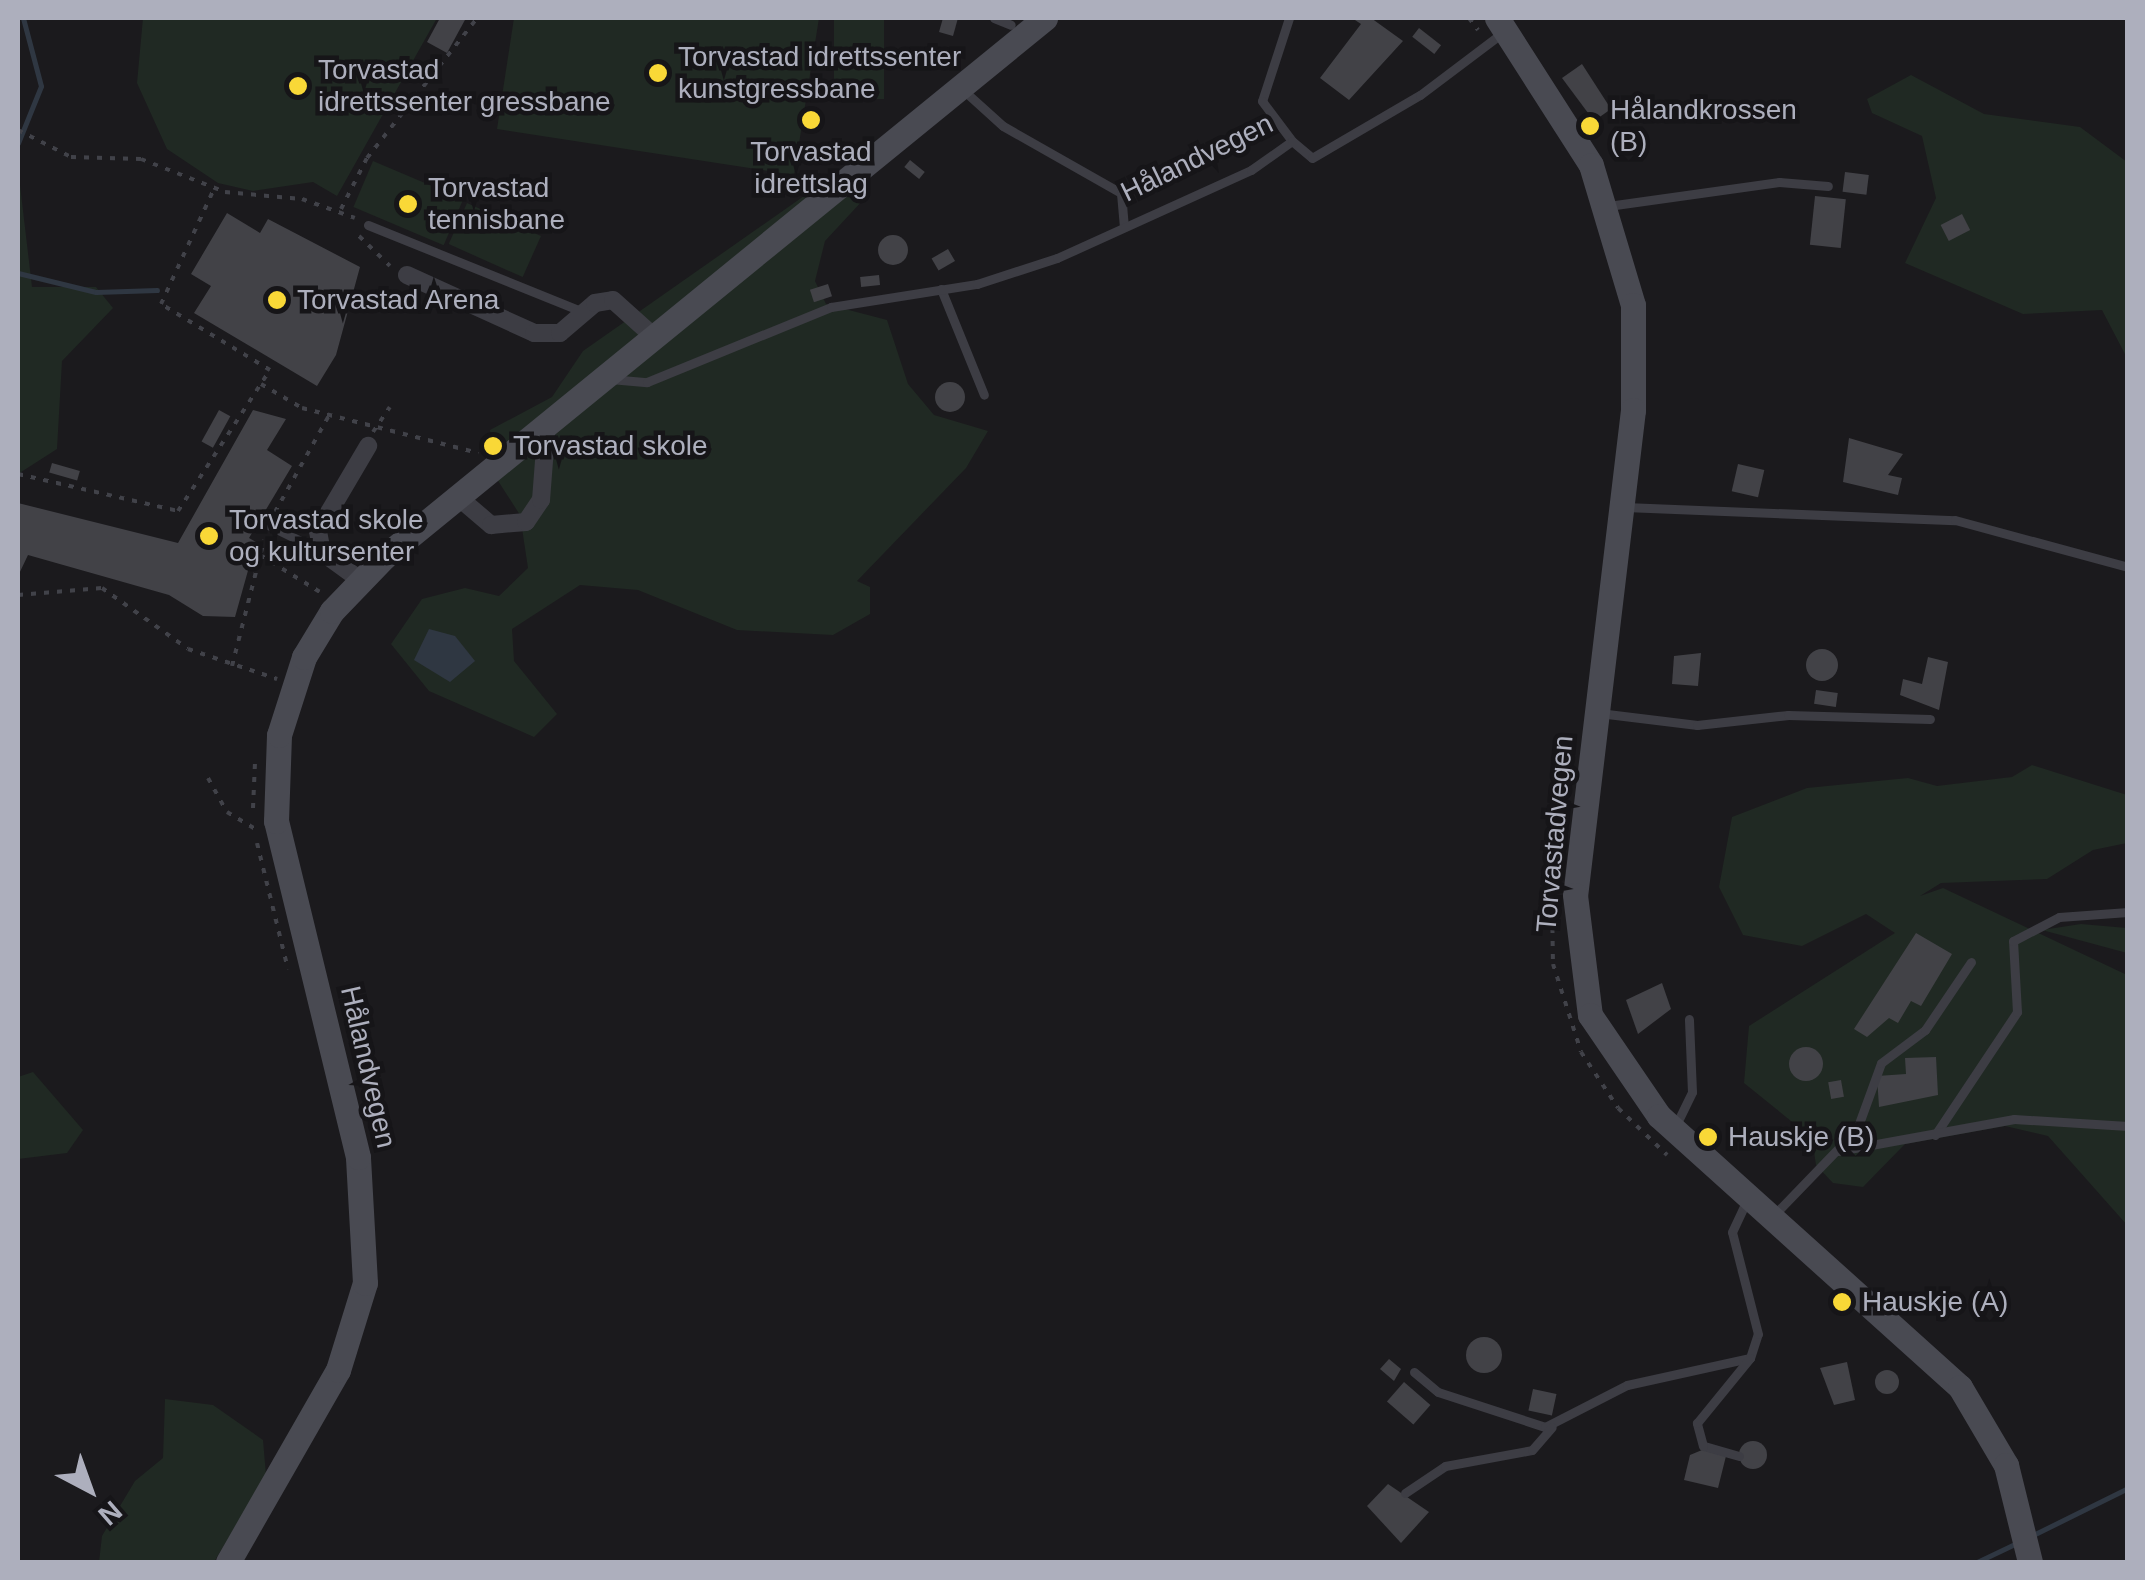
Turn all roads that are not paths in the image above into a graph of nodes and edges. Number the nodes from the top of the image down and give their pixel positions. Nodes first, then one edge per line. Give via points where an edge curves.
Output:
1 (994, 18) edge
2 (1045, 18) edge
3 (1289, 18) edge
4 (1010, 25) dead end
5 (1497, 31) edge
6 (962, 89) junction
7 (1292, 140) junction
8 (1828, 186) dead end
9 (1608, 206) junction
10 (368, 225) road end
11 (1124, 228) junction
12 (407, 275) road end
13 (941, 289) junction
14 (583, 312) junction
15 (652, 335) junction
16 (604, 375) junction
17 (984, 395) dead end
18 (547, 422) junction
19 (368, 446) dead end
20 (457, 496) junction
21 (1622, 507) junction
22 (268, 524) road end
23 (322, 552) junction
24 (2128, 567) edge
25 (352, 575) junction
26 (1596, 712) junction
27 (1930, 719) dead end
28 (2128, 912) edge
29 (1971, 962) dead end
30 (1688, 1019) dead end
31 (2128, 1126) edge
32 (1673, 1129) junction
33 (1935, 1135) junction
34 (1838, 1151) junction
35 (1749, 1198) junction
36 (1772, 1217) junction
37 (1750, 1358) junction
38 (1414, 1372) dead end
39 (1552, 1427) junction
40 (1738, 1456) dead end
41 (1405, 1493) dead end
42 (228, 1562) edge
43 (2030, 1562) edge

1 - 4 lane
2 - 6 main road, Hålandvegen
3 - 7 lane via 1262,101
5 - 7 lane, Hålandvegen via 1312,158
5 - 9 main road, Torvastadvegen
6 - 11 lane via 1003,126 1121,193
6 - 15 main road, Hålandvegen
7 - 11 lane, Hålandvegen
8 - 9 lane via 1779,182
9 - 21 main road, Torvastadvegen via 1635,329
10 - 14 lane
11 - 13 lane, Hålandvegen via 1028,269
12 - 14 street via 540,335 567,330
13 - 16 lane, Hålandvegen via 831,308 647,382
13 - 17 lane
14 - 15 street via 619,302
15 - 16 main road, Hålandvegen
16 - 18 main road, Hålandvegen
18 - 20 main road, Hålandvegen
18 - 20 street via 541,500 526,522 491,526
19 - 23 street via 322,520
20 - 25 main road, Hålandvegen
21 - 24 lane via 1955,520
21 - 26 main road, Torvastadvegen
22 - 23 lane
23 - 25 street
25 - 42 main road, Hålandvegen via 294,682 274,798 290,897 328,1013 358,1157 365,1283 338,1370
26 - 27 lane, Torvastadvegen via 1697,725 1788,715
26 - 32 main road, Torvastadvegen via 1575,895 1578,972 1610,1056
28 - 33 lane via 2059,917 2013,941 2018,1012
29 - 34 lane via 1925,1030 1882,1063 1857,1129
30 - 32 lane via 1692,1092
31 - 33 lane via 2014,1119
32 - 35 main road, Torvastadvegen
33 - 34 lane
34 - 36 lane
35 - 36 main road, Torvastadvegen
35 - 37 lane via 1732,1232 1758,1334
36 - 43 main road, Torvastadvegen via 1934,1358 1974,1406 2011,1476
37 - 39 lane via 1627,1385
37 - 40 lane via 1697,1423 1703,1446
38 - 39 lane via 1438,1392
39 - 41 lane via 1522,1454 1445,1466

